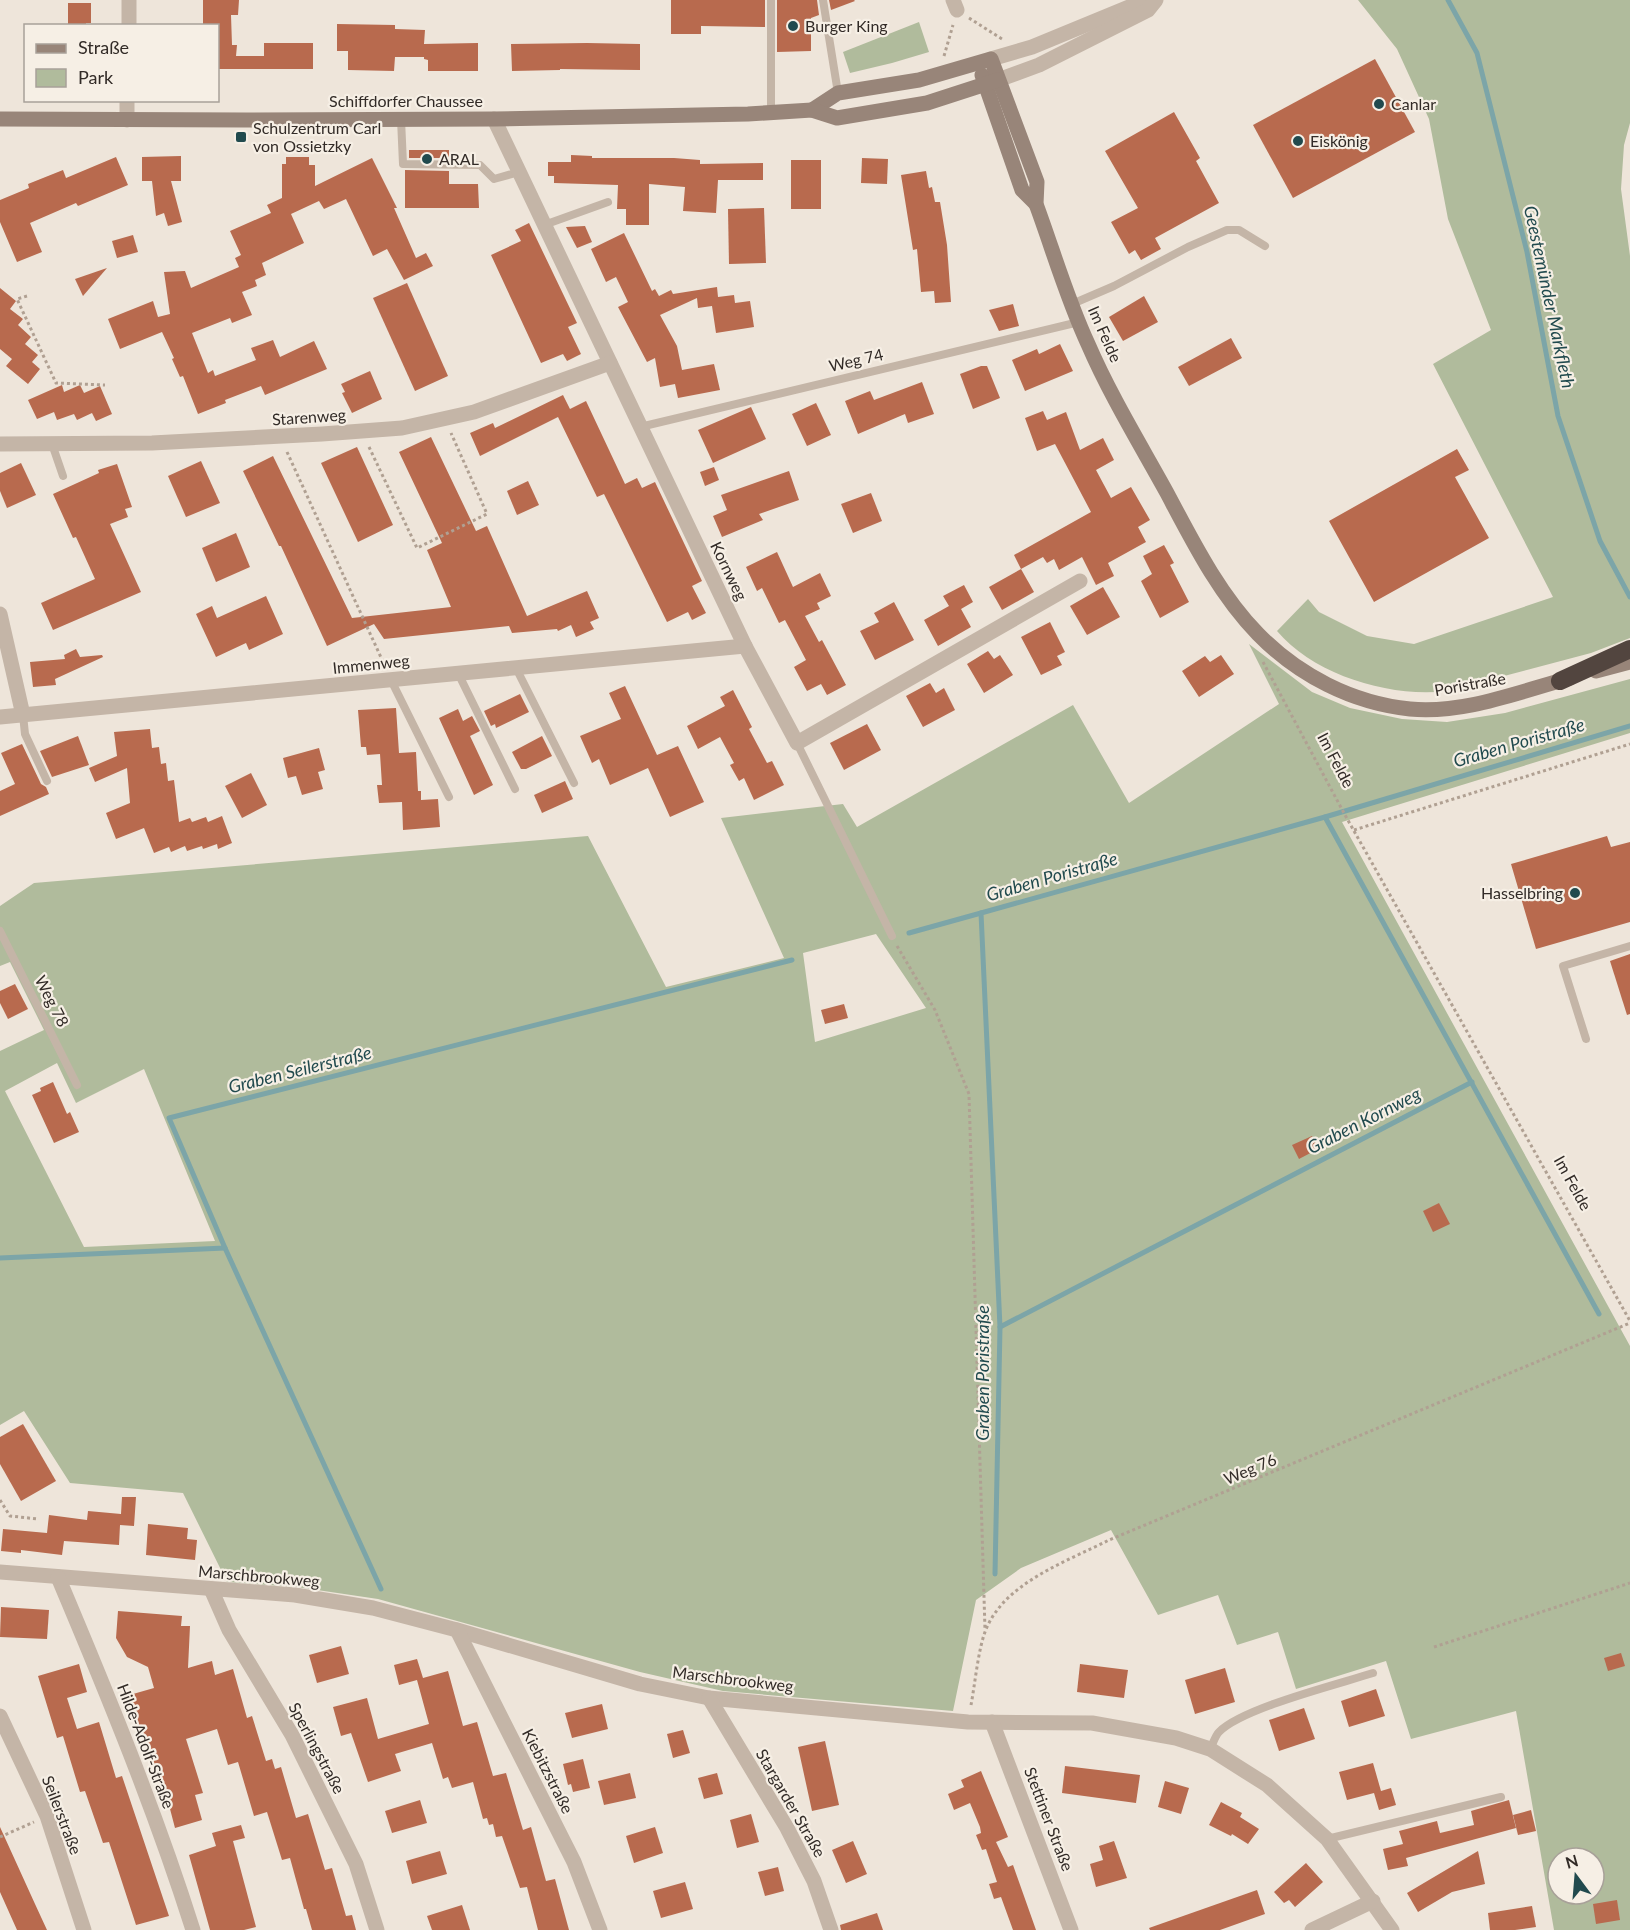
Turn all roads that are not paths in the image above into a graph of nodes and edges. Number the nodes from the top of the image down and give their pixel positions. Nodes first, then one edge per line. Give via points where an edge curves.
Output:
1 (129, 0) edge
2 (771, 0) edge
3 (824, 0) edge
4 (1146, 0) edge
5 (1156, 0) edge
6 (129, 24) edge
7 (984, 61) junction
8 (992, 82) junction
9 (838, 93) junction
10 (128, 102) edge
11 (812, 110) junction
12 (771, 114) junction
13 (494, 118) junction
14 (0, 119) edge
15 (401, 119) junction
16 (127, 120) junction
17 (519, 172) junction
18 (608, 202) dead end
19 (544, 225) junction
20 (1265, 246) dead end
21 (1072, 304) junction
22 (1079, 322) junction
23 (610, 363) junction
24 (640, 427) junction
25 (0, 444) edge
26 (51, 444) junction
27 (63, 476) dead end
28 (1080, 581) dead end
29 (1236, 609) joint
30 (0, 614) edge
31 (745, 646) junction
32 (1630, 649) edge
33 (1630, 662) edge
34 (516, 668) junction
35 (458, 673) junction
36 (391, 680) junction
37 (1560, 681) junction
38 (23, 716) junction
39 (0, 717) edge
40 (797, 743) junction
41 (47, 781) dead end
42 (574, 783) dead end
43 (515, 789) dead end
44 (449, 797) dead end
45 (0, 931) edge
46 (892, 936) road end
47 (1630, 946) edge
48 (1586, 1039) dead end
49 (78, 1085) dead end
50 (0, 1572) edge
51 (57, 1577) junction
52 (211, 1589) junction
53 (458, 1630) junction
54 (1373, 1673) dead end
55 (709, 1698) junction
56 (0, 1716) edge
57 (992, 1722) junction
58 (1210, 1749) junction
59 (1501, 1797) dead end
60 (1327, 1839) junction
61 (1373, 1901) junction
62 (84, 1930) edge
63 (193, 1930) edge
64 (377, 1930) edge
65 (600, 1930) edge
66 (831, 1930) edge
67 (1071, 1930) edge
68 (1311, 1930) edge
69 (1392, 1930) edge

1 - 6 street
2 - 12 lane
3 - 9 lane
4 - 7 street, Schiffdorfer Chaussee via 1020,51
5 - 8 street, Schiffdorfer Chaussee via 1148,10 1038,65
7 - 8 main road, Im Felde
7 - 9 main road, Schiffdorfer Chaussee via 939,75
8 - 11 main road, Schiffdorfer Chaussee via 927,103 837,118
8 - 21 main road, Im Felde via 1036,182 1036,204
9 - 11 main road, Schiffdorfer Chaussee
10 - 16 street
11 - 12 main road, Schiffdorfer Chaussee
12 - 13 main road, Schiffdorfer Chaussee
13 - 15 main road, Schiffdorfer Chaussee
13 - 17 street, Kornweg
14 - 16 main road, Schiffdorfer Chaussee
15 - 16 main road, Schiffdorfer Chaussee
15 - 17 lane via 403,164 480,165 494,179
17 - 19 street, Kornweg
18 - 19 lane
19 - 23 street, Kornweg
20 - 21 lane via 1239,230 1227,230
21 - 22 main road, Im Felde
22 - 24 lane, Weg 74
22 - 29 main road, Im Felde via 1106,381 1192,541
23 - 24 street, Kornweg
23 - 26 street, Starenweg via 474,412 402,428 152,443
24 - 31 street, Kornweg
25 - 26 street, Starenweg
26 - 27 lane
28 - 40 street
29 - 37 main road, Poristraße via 1259,635 1322,683 1384,705 1443,709 1499,699
30 - 38 street
31 - 34 street, Immenweg
31 - 40 street, Kornweg
32 - 37 highway
33 - 37 main road, Poristraße
34 - 35 street, Immenweg
34 - 42 lane
35 - 36 street, Immenweg
35 - 43 lane
36 - 38 street, Immenweg
36 - 44 lane
38 - 39 street, Immenweg
38 - 41 lane via 25,734
40 - 46 lane
45 - 49 lane, Weg 78
47 - 48 lane via 1563,966
50 - 51 street, Marschbrookweg
51 - 52 street, Marschbrookweg
51 - 63 street, Hilde-Adolf-Straße via 116,1714
52 - 53 street, Marschbrookweg via 295,1595 362,1606
52 - 64 street, Sperlingstraße via 229,1630 292,1735 351,1853
53 - 55 street, Marschbrookweg via 640,1684
53 - 65 street, Kiebitzstraße via 574,1862
54 - 58 lane via 1239,1719 1219,1732
55 - 57 street, Marschbrookweg
55 - 66 street, Stargarder Straße via 787,1828 814,1881
56 - 62 street, Seilerstraße via 47,1816
57 - 58 street, Marschbrookweg via 1092,1723 1176,1738
57 - 67 street, Stettiner Straße
58 - 60 street, Marschbrookweg via 1268,1785
59 - 60 lane
60 - 61 street, Marschbrookweg
61 - 68 street
61 - 69 street, Marschbrookweg

